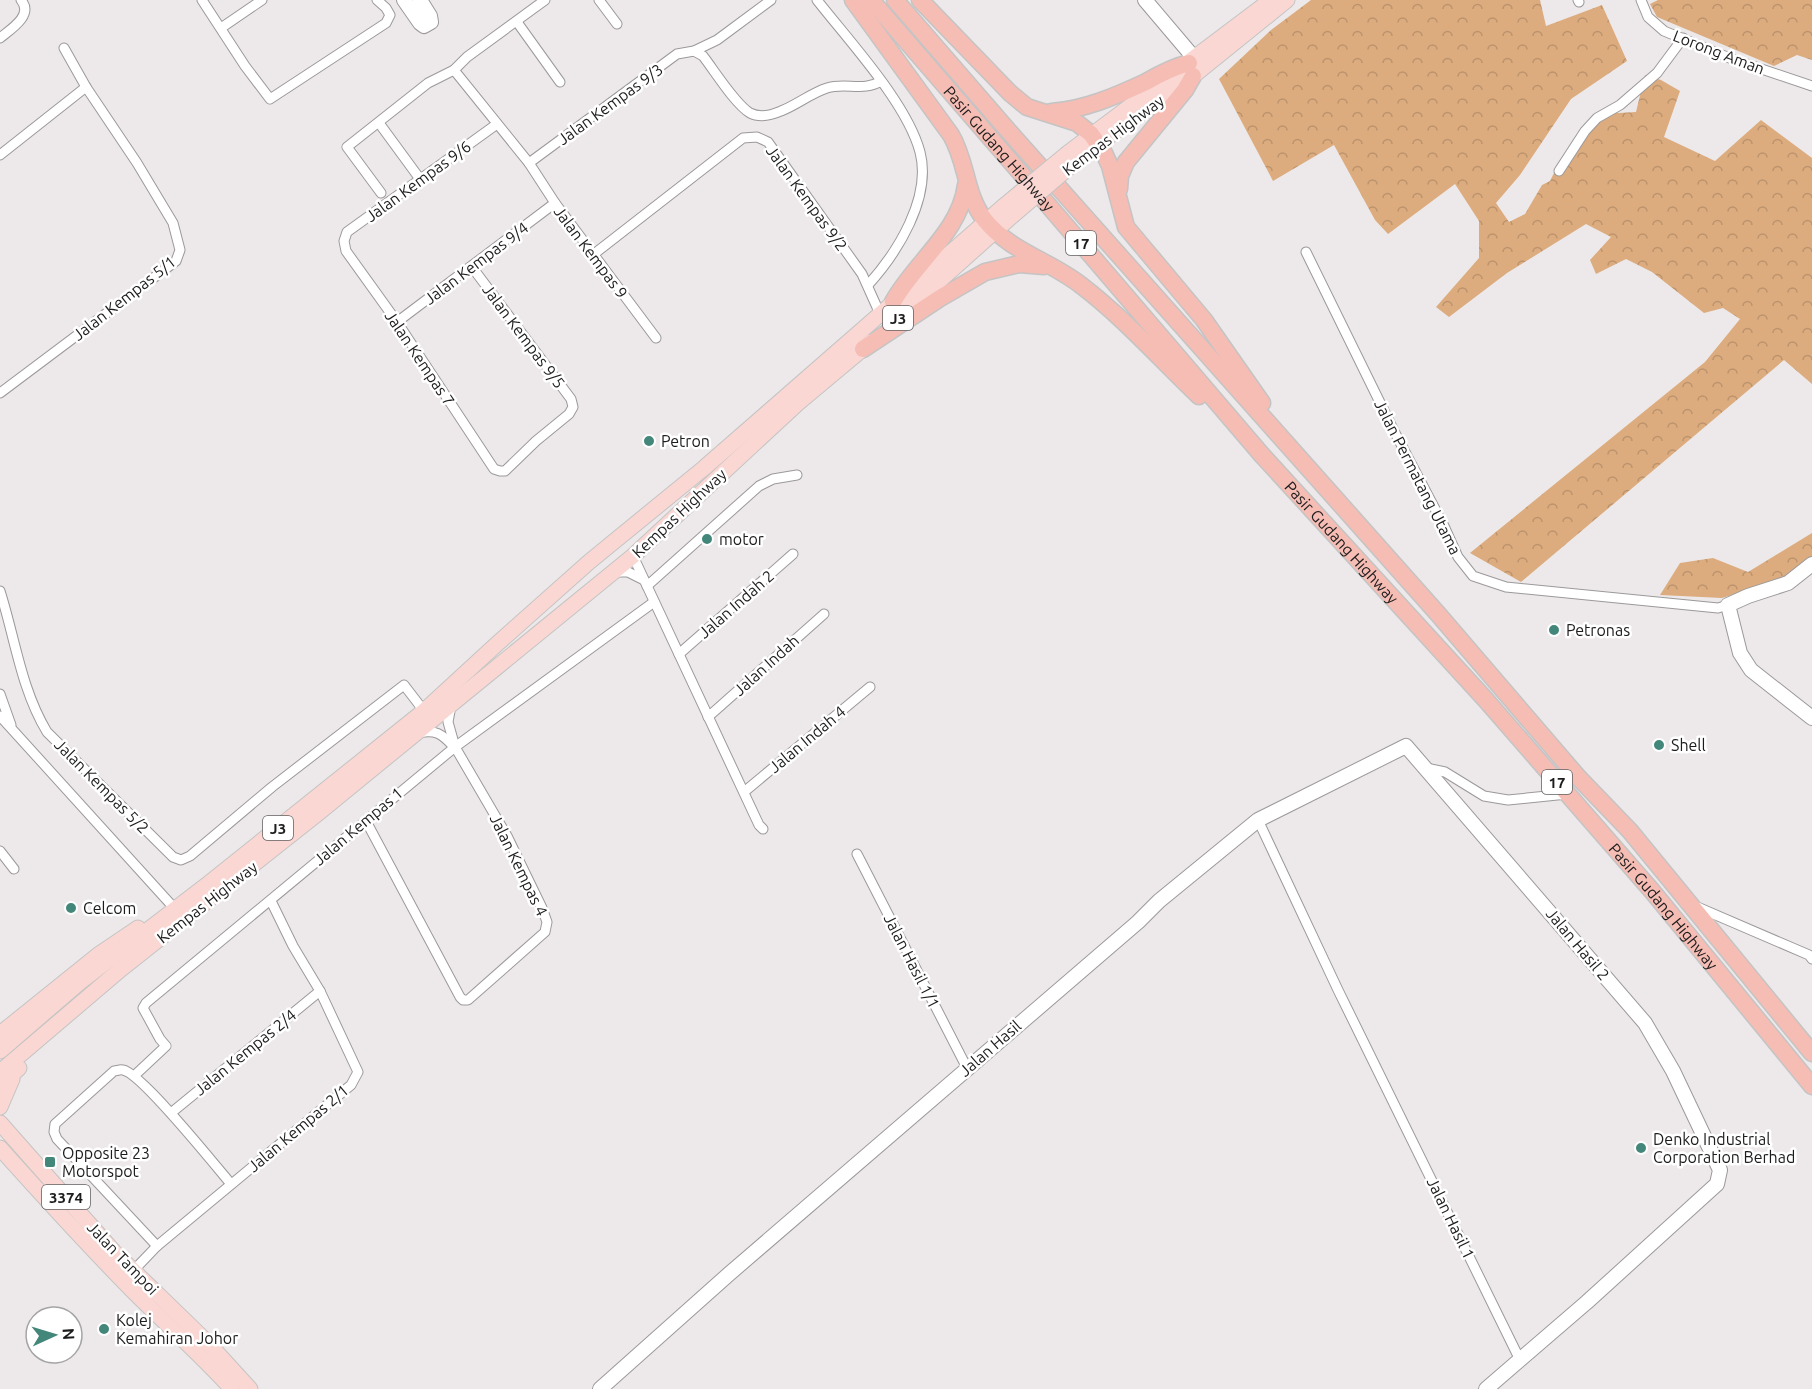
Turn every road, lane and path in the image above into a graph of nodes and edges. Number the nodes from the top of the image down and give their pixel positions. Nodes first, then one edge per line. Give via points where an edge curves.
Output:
1 (21, 0) edge
2 (202, 0) edge
3 (262, 0) edge
4 (377, 0) edge
5 (404, 0) edge
6 (420, 0) edge
7 (545, 0) edge
8 (600, 0) edge
9 (771, 0) edge
10 (817, 0) edge
11 (853, 0) edge
12 (871, 0) edge
13 (895, 0) edge
14 (920, 0) edge
15 (1144, 0) edge
16 (1271, 0) edge
17 (1287, 0) edge
18 (1641, 0) edge
19 (517, 22) junction
20 (617, 24) dead end
21 (221, 28) junction
22 (0, 38) edge
23 (1683, 38) junction
24 (64, 48) dead end
25 (694, 51) junction
26 (1192, 66) junction
27 (454, 70) junction
28 (881, 81) junction
29 (560, 82) dead end
30 (1812, 86) edge
31 (86, 87) junction
32 (1041, 112) junction
33 (379, 123) junction
34 (497, 124) junction
35 (1095, 139) junction
36 (0, 155) edge
37 (529, 163) junction
38 (1559, 171) dead end
39 (420, 179) junction
40 (966, 182) junction
41 (381, 193) dead end
42 (555, 203) junction
43 (1119, 204) junction
44 (990, 226) junction
45 (344, 241) joint
46 (1306, 252) dead end
47 (594, 254) junction
48 (472, 267) junction
49 (1056, 268) junction
50 (868, 285) junction
51 (894, 302) junction
52 (880, 314) junction
53 (397, 322) junction
54 (656, 338) dead end
55 (863, 349) junction
56 (0, 393) edge
57 (1261, 454) junction
58 (1305, 465) junction
59 (500, 471) joint
60 (797, 475) dead end
61 (793, 554) dead end
62 (633, 556) junction
63 (1812, 564) edge
64 (612, 573) junction
65 (645, 583) junction
66 (0, 591) edge
67 (556, 593) junction
68 (654, 602) junction
69 (1728, 605) junction
70 (824, 614) dead end
71 (679, 654) junction
72 (870, 687) dead end
73 (0, 694) edge
74 (451, 706) junction
75 (424, 711) junction
76 (0, 716) edge
77 (708, 717) junction
78 (1812, 718) edge
79 (13, 730) junction
80 (414, 735) junction
81 (1406, 746) joint
82 (455, 747) junction
83 (1426, 768) junction
84 (744, 792) junction
85 (1567, 794) junction
86 (1258, 820) junction
87 (366, 821) junction
88 (763, 829) dead end
89 (0, 851) edge
90 (857, 854) dead end
91 (14, 869) dead end
92 (271, 901) junction
93 (1690, 904) junction
94 (175, 909) junction
95 (158, 922) junction
96 (177, 926) junction
97 (1812, 959) edge
98 (320, 991) junction
99 (0, 1034) edge
100 (0, 1051) edge
101 (1812, 1053) edge
102 (967, 1068) junction
103 (18, 1069) junction
104 (0, 1072) edge
105 (134, 1076) junction
106 (0, 1086) edge
107 (1812, 1086) edge
108 (0, 1107) edge
109 (0, 1112) edge
110 (171, 1113) junction
111 (0, 1123) edge
112 (0, 1148) edge
113 (0, 1158) edge
114 (34, 1161) junction
115 (231, 1184) junction
116 (47, 1200) junction
117 (157, 1246) junction
118 (132, 1270) junction
119 (132, 1290) junction
120 (1520, 1360) junction
121 (232, 1389) edge
122 (250, 1389) edge
123 (600, 1389) edge
124 (1486, 1389) edge

1 - 22 street via 26,13
2 - 21 street
3 - 21 street
4 - 21 street via 390,15 386,23 270,99
5 - 6 street via 424,26 431,22
7 - 19 street
8 - 20 street
9 - 25 street, Jalan Kempas 9/3 via 717,40
10 - 28 street
11 - 40 highway via 951,135
12 - 57 highway, Pasir Gudang Highway / 17
13 - 58 highway, Pasir Gudang Highway / 17
14 - 32 highway via 1010,93 1027,107
15 - 26 street
16 - 26 main road, Kempas Highway / J3
17 - 26 main road, Kempas Highway / J3
18 - 23 street, Lorong Aman via 1648,17 1659,27
19 - 27 street
19 - 29 street
23 - 30 street, Lorong Aman
23 - 38 street via 1645,85 1597,118
24 - 31 street, Jalan Kempas 5/1
25 - 28 street via 703,56 742,106 760,116 780,112 830,87 872,86
25 - 37 street, Jalan Kempas 9/3 via 677,54
26 - 32 highway via 1175,66 1107,99 1066,111
26 - 35 main road, Kempas Highway / J3
26 - 43 highway via 1185,90 1126,162 1120,176
27 - 33 street via 428,83
27 - 34 street, Jalan Kempas 9
28 - 50 street via 915,138 922,172 920,200 910,223
31 - 36 street
31 - 56 street, Jalan Kempas 5/1 via 173,223 179,256
32 - 35 highway via 1077,123
33 - 39 street
33 - 41 street via 347,147
34 - 37 street, Jalan Kempas 9
34 - 39 street, Jalan Kempas 9/6
35 - 43 highway via 1113,175
35 - 44 main road, Kempas Highway / J3, bridge
37 - 42 street, Jalan Kempas 9
39 - 45 street, Jalan Kempas 9/6 via 347,232
40 - 44 highway via 972,201
40 - 51 highway via 964,198 953,221
42 - 47 street, Jalan Kempas 9
42 - 48 street, Jalan Kempas 9/4
43 - 58 highway via 1126,227 1204,320
44 - 49 highway via 1018,250
44 - 51 main road, Kempas Highway / J3
44 - 55 main road, Kempas Highway / J3
45 - 53 street, Jalan Kempas 7 via 346,251
46 - 69 street, Jalan Permatang Utama via 1458,557 1473,576 1506,587 1571,595 1718,608
47 - 50 street, Jalan Kempas 9/2 via 743,138 757,137 768,142
47 - 54 street, Jalan Kempas 9
48 - 53 street, Jalan Kempas 9/4
48 - 59 street, Jalan Kempas 9/5 via 571,399 573,407 515,463
49 - 55 highway via 1018,264 985,272
49 - 57 highway via 1122,320
50 - 52 street, Jalan Kempas 9/2
51 - 52 main road, Kempas Highway / J3
52 - 67 main road, Kempas Highway / J3
53 - 59 street, Jalan Kempas 7 via 494,469
55 - 62 main road, Kempas Highway / J3 via 798,403
57 - 85 highway, Pasir Gudang Highway / 17
58 - 93 highway, Pasir Gudang Highway / 17 via 1577,776 1630,831
60 - 65 street via 773,478 759,486
61 - 71 street, Jalan Indah 2
62 - 64 main road, Kempas Highway / J3
62 - 65 street
62 - 67 main road via 609,555
63 - 69 street, Jalan Permatang Utama via 1788,584
64 - 65 street via 628,572
64 - 74 main road, Kempas Highway / J3
65 - 68 street
66 - 75 street, Jalan Kempas 5/2 via 36,713 47,732 173,857 181,860 404,685
67 - 75 main road, Kempas Highway / J3
68 - 71 street
68 - 82 street, Jalan Kempas 1
69 - 78 street via 1740,653 1751,670
70 - 77 street, Jalan Indah
71 - 77 street
72 - 84 street, Jalan Indah 4
73 - 79 street
74 - 80 main road, Kempas Highway / J3
74 - 82 street via 448,722
75 - 94 main road, Kempas Highway / J3
76 - 79 street
77 - 84 street
79 - 94 street
80 - 82 street via 438,732
80 - 96 main road, Kempas Highway / J3
81 - 83 street, Jalan Hasil 2
81 - 86 street, Jalan Hasil
82 - 87 street, Jalan Kempas 1
82 - 87 street, Jalan Kempas 4 via 507,836 547,922 545,932 468,1000 459,998
83 - 85 street via 1445,772 1484,796 1508,800
83 - 120 street, Jalan Hasil 2 via 1645,1023 1673,1071 1720,1170 1717,1184
84 - 88 street
85 - 107 highway, Pasir Gudang Highway / 17 via 1653,891
86 - 102 street, Jalan Hasil
86 - 120 street, Jalan Hasil 1
87 - 92 street, Jalan Kempas 1
89 - 91 street
90 - 102 street, Jalan Hasil 1/1
92 - 98 street, Jalan Kempas 2/1
92 - 105 street, Jalan Kempas 1 via 142,1008 166,1046
93 - 97 street
93 - 101 highway, Pasir Gudang Highway / 17
94 - 95 main road, Kempas Highway / J3
95 - 99 main road via 129,933
95 - 100 main road, Kempas Highway / J3
96 - 103 main road via 113,989
96 - 104 main road, Kempas Highway / J3
98 - 110 street, Jalan Kempas 2/4
98 - 115 street, Jalan Kempas 2/1 via 358,1072 351,1085
102 - 123 street, Jalan Hasil
103 - 106 main road
103 - 108 main road
105 - 110 street
105 - 117 street via 123,1070 114,1071 55,1124 54,1132
109 - 114 main road
110 - 115 street
111 - 114 main road, Jalan Tampoi / 3374
112 - 116 main road, Jalan Tampoi / 3374
113 - 116 main road
114 - 118 main road, Jalan Tampoi / 3374
115 - 117 street, Jalan Kempas 2/1
116 - 119 main road, Jalan Tampoi / 3374
117 - 118 street, Jalan Kempas 2/1
118 - 119 street
118 - 122 main road, Jalan Tampoi / 3374
119 - 121 main road, Jalan Tampoi / 3374
120 - 124 street

